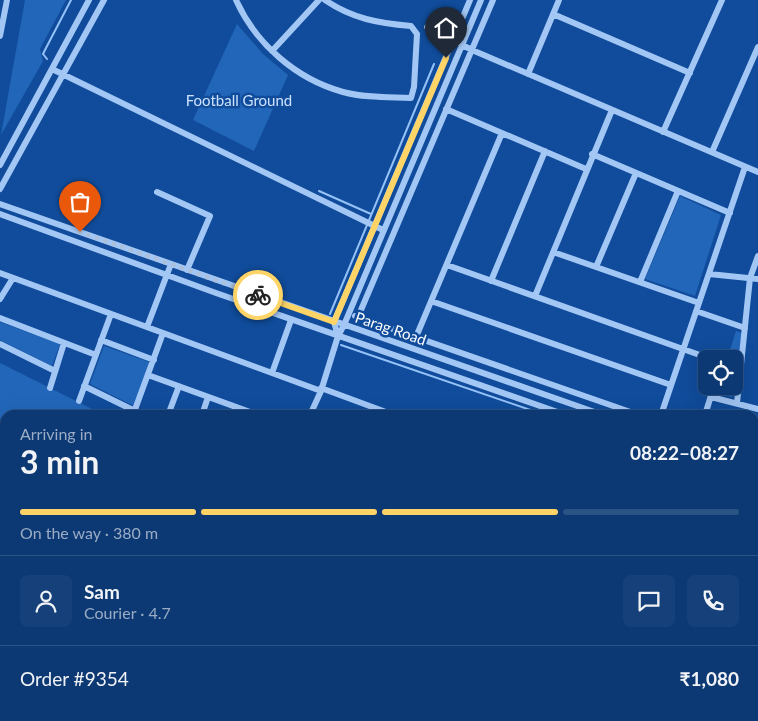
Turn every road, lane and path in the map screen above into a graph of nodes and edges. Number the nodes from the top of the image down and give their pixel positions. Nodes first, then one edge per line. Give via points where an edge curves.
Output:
1 (7, 0) edge
2 (89, 0) edge
3 (104, 0) edge
4 (236, 0) edge
5 (319, 0) edge
6 (325, 0) edge
7 (470, 0) edge
8 (481, 0) edge
9 (494, 0) edge
10 (559, 0) edge
11 (722, 0) edge
12 (3, 7) edge
13 (553, 14) junction
14 (427, 27) dead end
15 (0, 35) edge
16 (453, 41) junction
17 (462, 45) junction
18 (758, 48) edge
19 (472, 50) junction
20 (272, 51) junction
21 (52, 69) junction
22 (690, 73) junction
23 (528, 74) junction
24 (64, 75) junction
25 (446, 109) junction
26 (612, 110) junction
27 (663, 132) junction
28 (502, 133) junction
29 (545, 151) junction
30 (712, 152) junction
31 (592, 154) junction
32 (0, 166) edge
33 (745, 167) junction
34 (586, 168) junction
35 (758, 172) edge
36 (636, 173) junction
37 (0, 190) edge
38 (678, 191) junction
39 (157, 192) dead end
40 (0, 204) edge
41 (730, 213) junction
42 (0, 214) edge
43 (374, 226) junction
44 (383, 230) junction
45 (553, 252) junction
46 (758, 256) edge
47 (171, 264) junction
48 (447, 265) junction
49 (596, 267) junction
50 (187, 270) junction
51 (0, 273) edge
52 (709, 274) junction
53 (166, 275) junction
54 (12, 278) junction
55 (750, 278) junction
56 (758, 279) edge
57 (491, 280) junction
58 (640, 282) junction
59 (534, 296) junction
60 (0, 299) edge
61 (431, 301) junction
62 (699, 303) junction
63 (696, 311) junction
64 (111, 314) junction
65 (348, 314) junction
66 (358, 317) junction
67 (0, 318) edge
68 (290, 320) junction
69 (334, 322) junction
70 (344, 325) junction
71 (147, 327) junction
72 (745, 328) junction
73 (164, 333) junction
74 (338, 336) junction
75 (416, 337) junction
76 (101, 340) junction
77 (64, 343) junction
78 (0, 344) edge
79 (684, 349) junction
80 (698, 354) edge
81 (96, 355) junction
82 (154, 360) junction
83 (55, 371) junction
84 (272, 373) junction
85 (148, 375) junction
86 (671, 385) junction
87 (84, 386) junction
88 (179, 386) junction
89 (50, 388) dead end
90 (321, 390) junction
91 (208, 397) junction
92 (711, 397) joint
93 (79, 401) dead end
94 (737, 403) junction
95 (238, 408) joint
96 (758, 409) edge
97 (128, 410) edge
98 (135, 410) edge
99 (170, 410) edge
100 (204, 410) edge
101 (244, 410) edge
102 (312, 410) edge
103 (379, 410) edge
104 (552, 410) edge
105 (589, 410) edge
106 (625, 410) edge
107 (663, 410) edge
108 (707, 410) edge

1 - 12 street
2 - 21 street
3 - 24 street
4 - 20 street via 254,30
5 - 20 street
6 - 20 street via 340,11 365,20 411,26 417,34 411,98 343,92 313,80 277,58
7 - 16 street
8 - 17 street
9 - 19 street
10 - 13 street
11 - 22 street
12 - 15 street
13 - 22 street
13 - 23 street
14 - 16 street
16 - 17 street
16 - 43 street
17 - 19 street
17 - 44 street
18 - 30 street
19 - 23 street
19 - 25 street
21 - 24 street
21 - 32 street
22 - 27 street
23 - 26 street
24 - 37 street
24 - 43 street
25 - 28 street
25 - 66 street
26 - 27 street
26 - 31 street
27 - 30 street
28 - 29 street
28 - 48 street
29 - 34 street
29 - 57 street
30 - 33 street
31 - 34 street
31 - 36 street
33 - 35 street
33 - 41 street
34 - 45 street
36 - 38 street
36 - 49 street
38 - 41 street
38 - 58 street
39 - 50 street via 210,216
40 - 47 street, Parag Road
41 - 52 street
42 - 53 street, Parag Road
43 - 44 street
43 - 69 street
44 - 65 street
45 - 49 street
45 - 59 street
46 - 55 street
47 - 50 street, Parag Road
47 - 53 street
48 - 57 street
48 - 61 street
49 - 58 street
50 - 69 street, Parag Road
51 - 54 street
52 - 55 street
52 - 62 street
53 - 68 street, Parag Road
53 - 71 street
54 - 60 street
54 - 64 street
55 - 56 street
55 - 72 street
57 - 59 street
58 - 62 street
59 - 79 street
61 - 75 street
61 - 86 street
62 - 63 street
63 - 72 street
63 - 79 street
64 - 71 street
64 - 76 street
65 - 66 street
65 - 70 street
66 - 75 street
67 - 77 street
68 - 74 street, Parag Road
68 - 84 street
69 - 70 street, Parag Road
69 - 74 street
70 - 74 street
70 - 105 street, Parag Road
71 - 73 street
72 - 94 street
73 - 82 street
73 - 84 street
74 - 90 street
74 - 104 street, Parag Road
75 - 106 street
76 - 81 street
76 - 82 street
77 - 81 street
77 - 83 street
78 - 83 street
79 - 80 street
79 - 86 street
81 - 87 street
82 - 85 street
83 - 89 street
84 - 90 street
85 - 88 street
85 - 98 street
86 - 107 street
87 - 93 street
87 - 97 street
88 - 91 street
88 - 99 street
90 - 102 street
90 - 103 street
91 - 95 street
91 - 100 street
92 - 94 street
92 - 108 street
94 - 96 street
95 - 101 street

